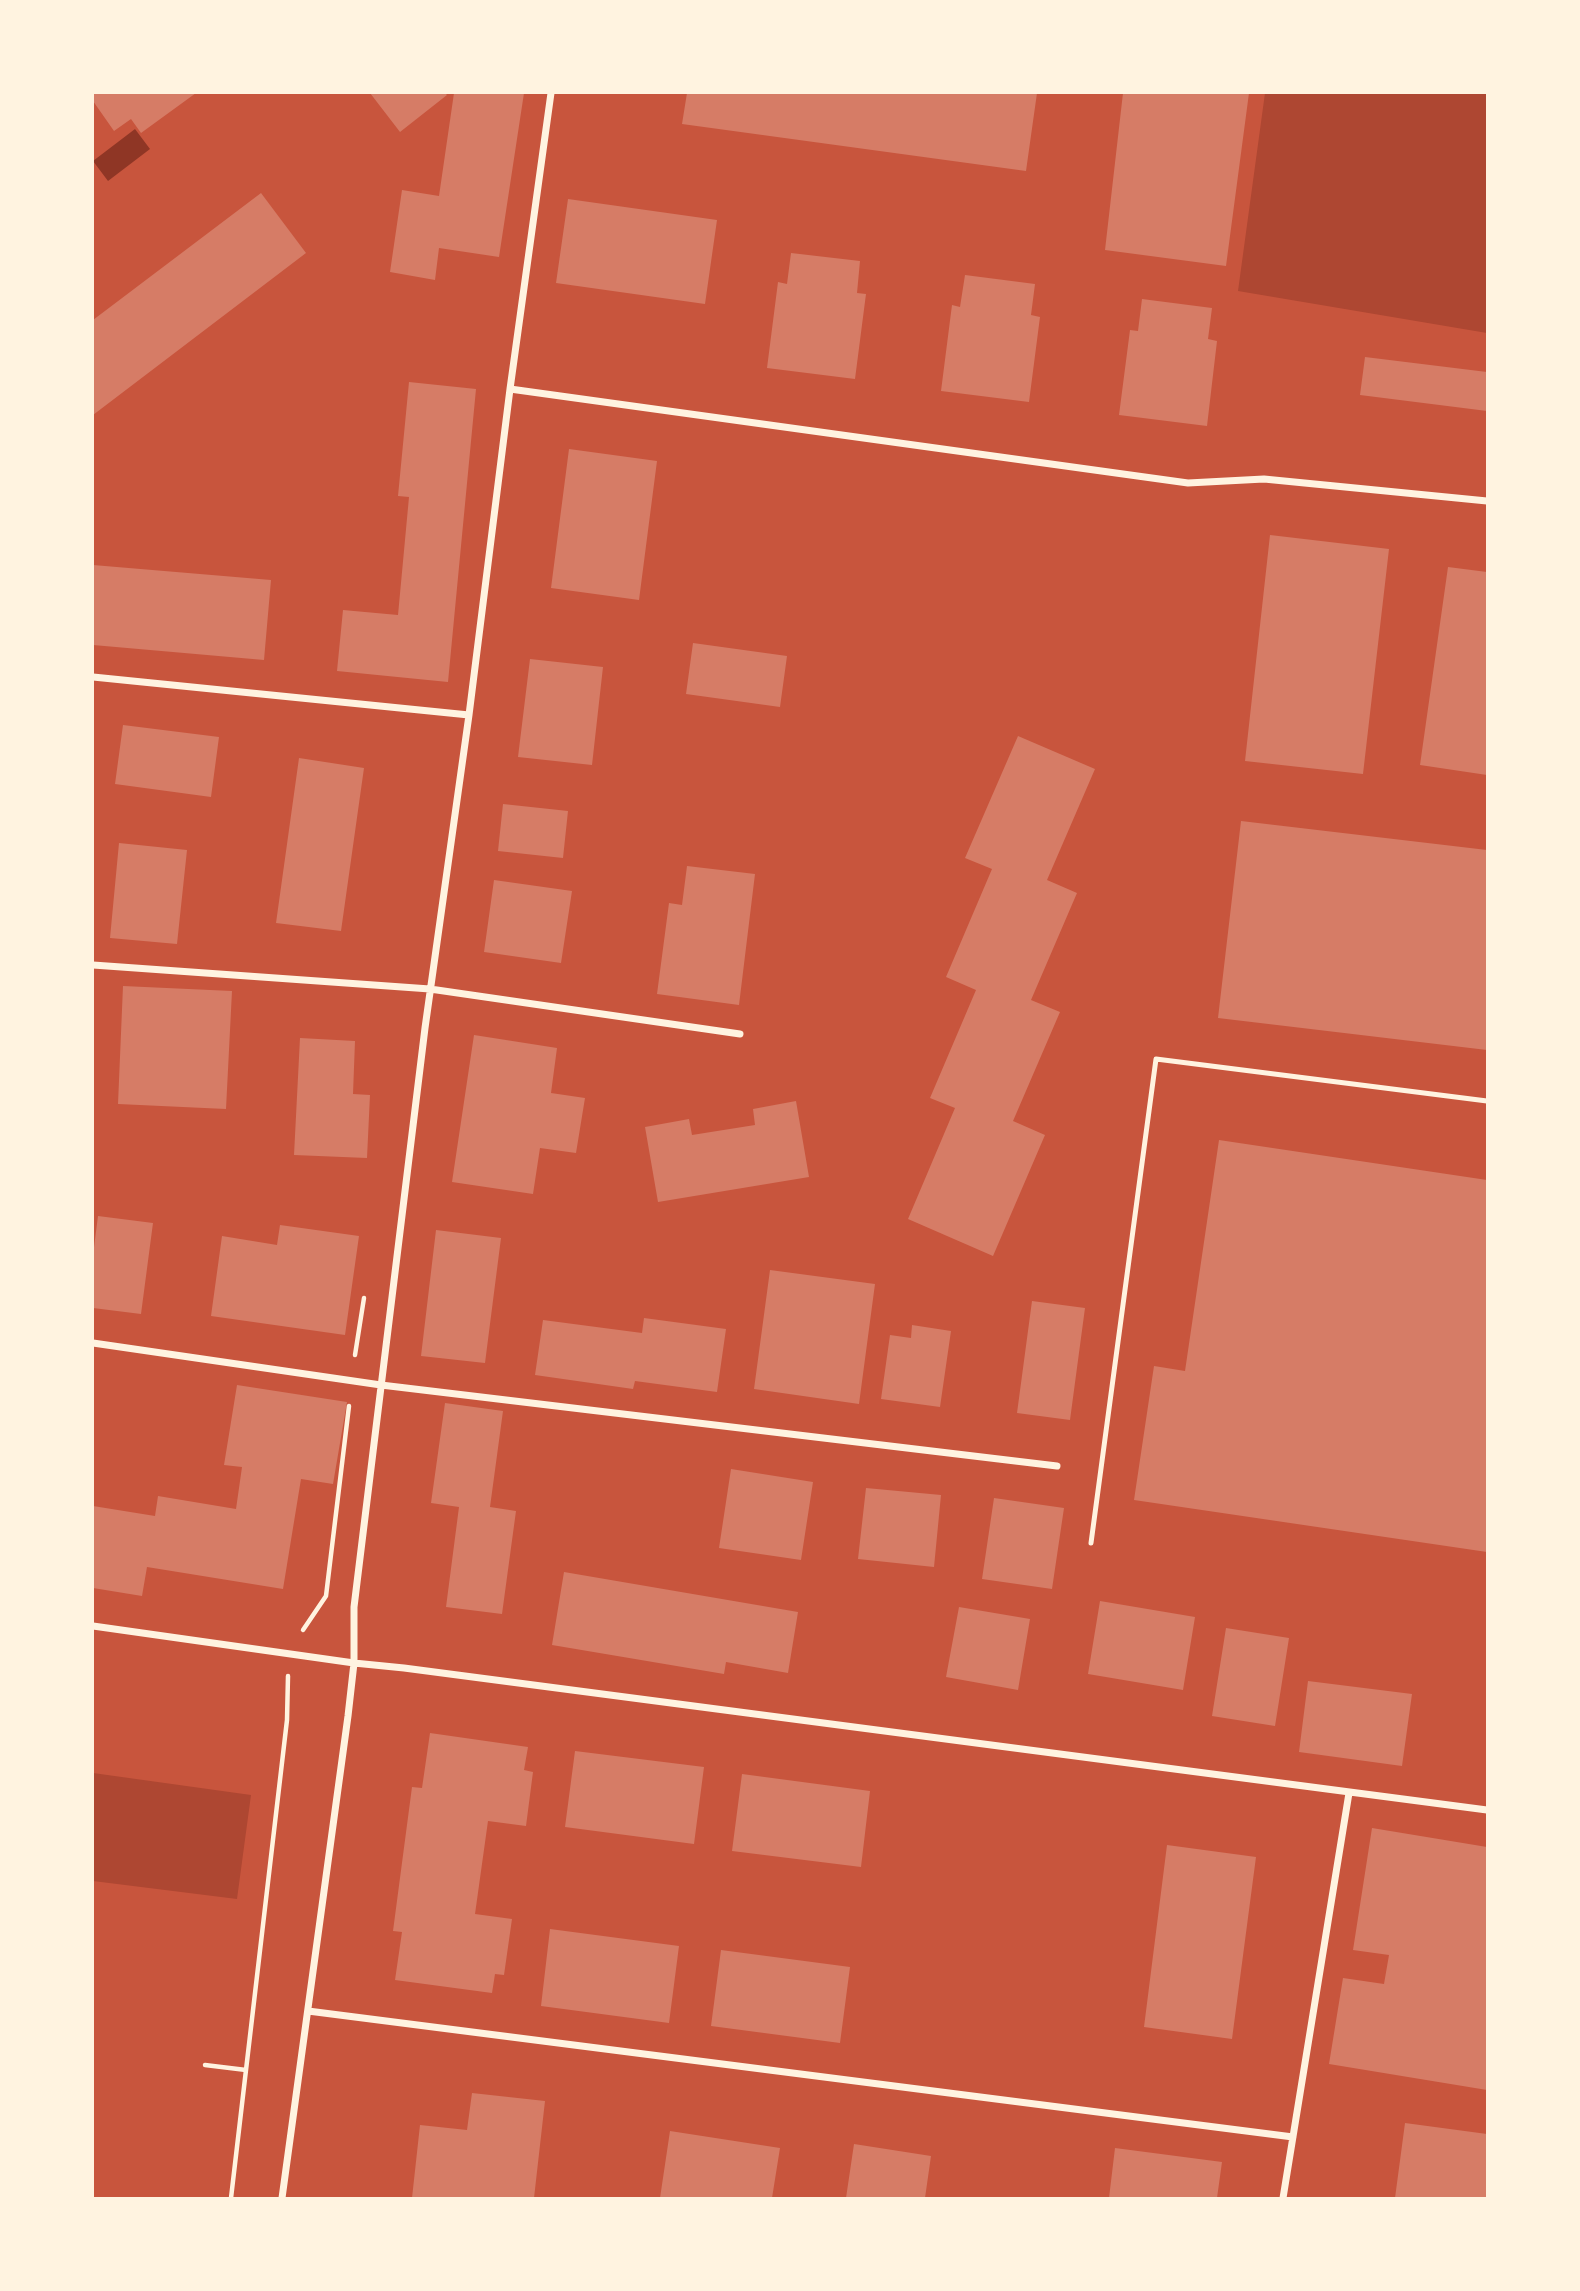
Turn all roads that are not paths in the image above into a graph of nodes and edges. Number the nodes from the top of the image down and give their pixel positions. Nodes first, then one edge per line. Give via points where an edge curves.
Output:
1 (551, 93) edge
2 (510, 389) junction
3 (1487, 500) edge
4 (93, 677) edge
5 (469, 715) junction
6 (93, 965) edge
7 (430, 989) junction
8 (740, 1034) dead end
9 (1487, 1101) edge
10 (93, 1343) edge
11 (381, 1385) junction
12 (1057, 1466) dead end
13 (1091, 1543) dead end
14 (93, 1626) edge
15 (354, 1663) junction
16 (1349, 1793) junction
17 (1487, 1810) edge
18 (308, 2011) junction
19 (1293, 2137) junction
20 (282, 2198) edge
21 (1283, 2198) edge

1 - 2 street
2 - 3 street via 1188,483 1264,479
2 - 5 street
4 - 5 street
5 - 7 street
6 - 7 street
7 - 8 street
7 - 11 street
9 - 13 lane via 1156,1059
10 - 11 street
11 - 12 street
11 - 15 street via 354,1607
14 - 15 street
15 - 16 street
15 - 18 street
16 - 17 street
16 - 19 street
18 - 19 street
18 - 20 street
19 - 21 street

